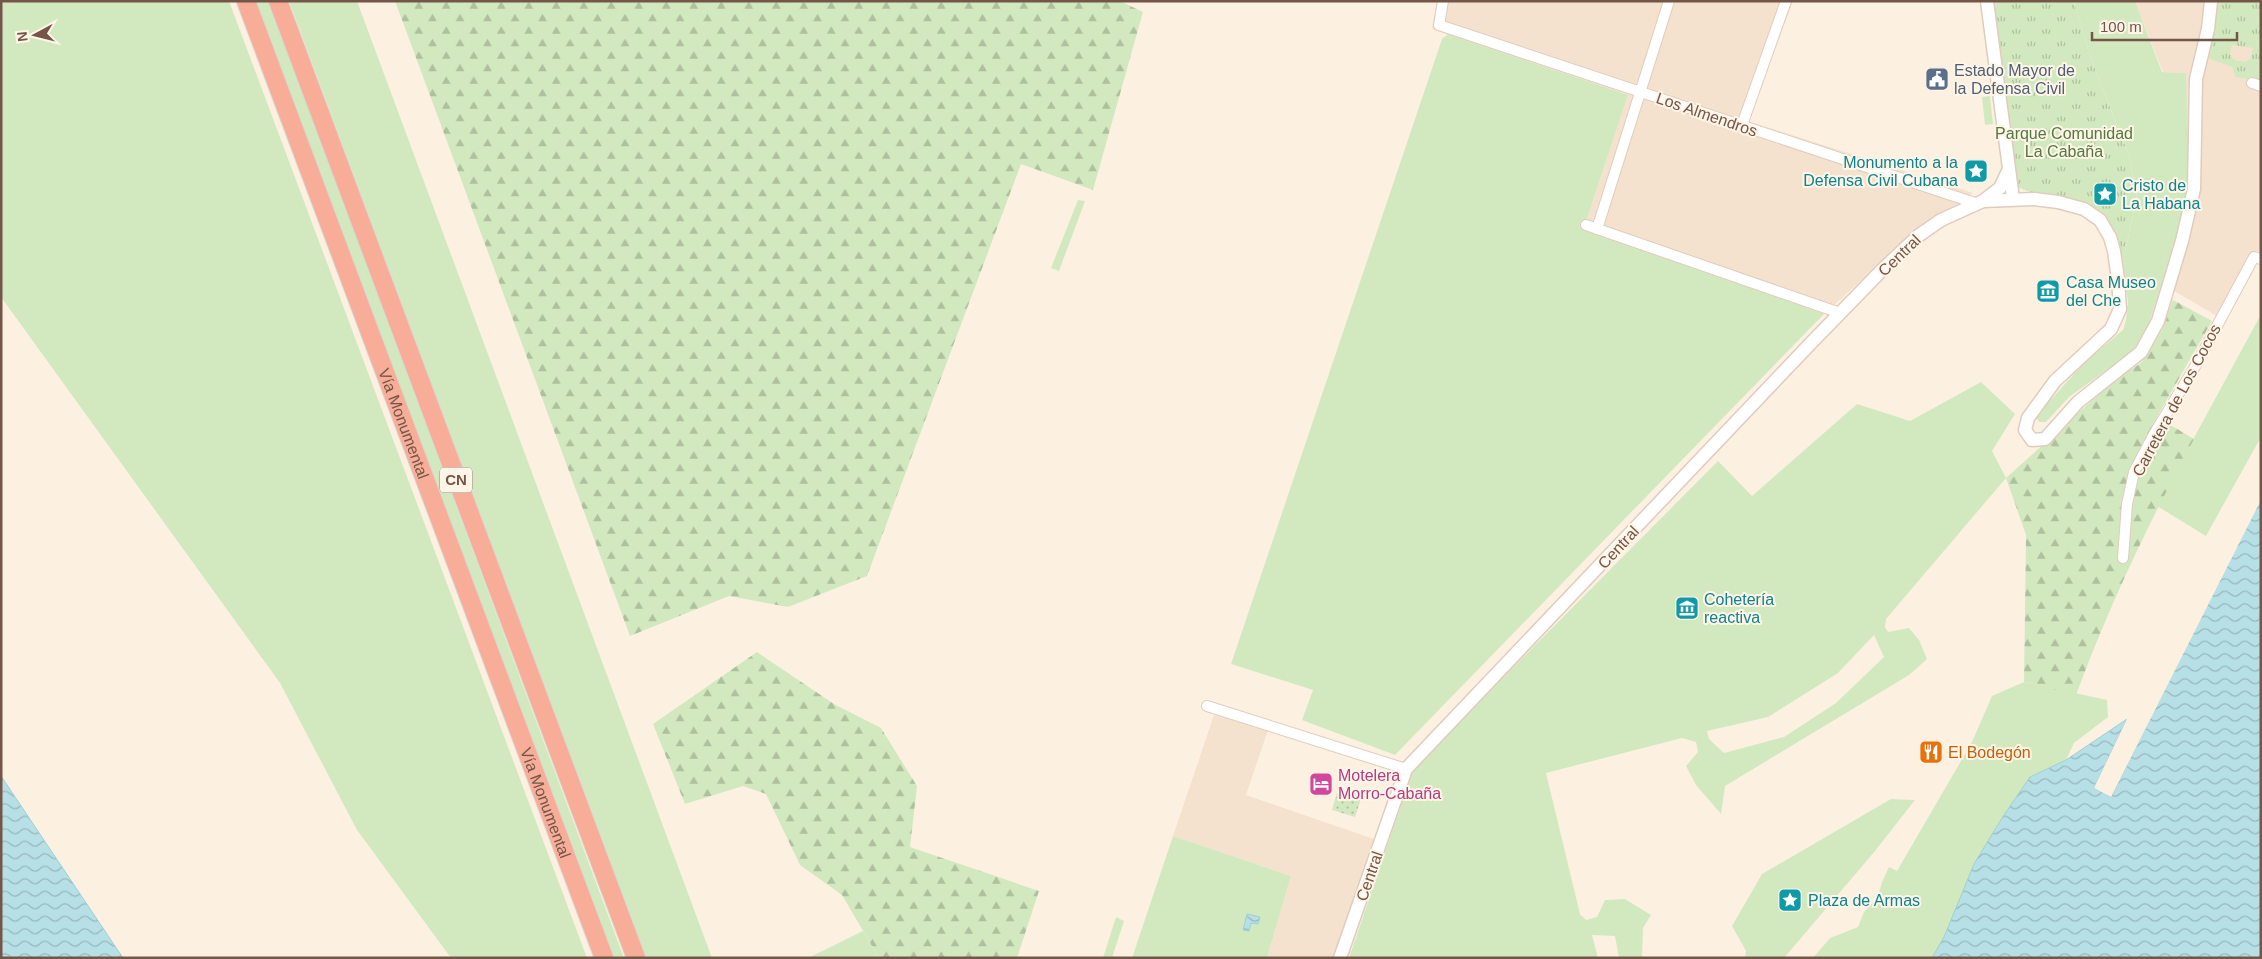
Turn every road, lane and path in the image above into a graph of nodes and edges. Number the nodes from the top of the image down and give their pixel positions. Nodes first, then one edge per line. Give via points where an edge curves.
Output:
1 (246, 1) edge
2 (278, 1) edge
3 (1443, 1) edge
4 (1669, 1) edge
5 (1786, 1) edge
6 (1987, 1) edge
7 (2211, 1) edge
8 (1640, 91) junction
9 (1742, 125) junction
10 (2008, 171) junction
11 (2011, 185) junction
12 (2013, 199) junction
13 (2034, 199) junction
14 (1979, 202) junction
15 (1586, 225) dead end
16 (1597, 229) junction
17 (2261, 259) edge
18 (1840, 313) junction
19 (2123, 558) dead end
20 (1207, 706) dead end
21 (1406, 769) junction
22 (604, 958) edge
23 (636, 958) edge
24 (1340, 958) edge

1 - 22 highway, Vía Monumental / CN
2 - 23 highway, Vía Monumental / CN
3 - 8 street, Los Almendros via 1439,25
4 - 8 street
5 - 9 street
6 - 10 street
7 - 13 street via 2208,30 2196,79 2194,189 2158,321 2141,352 2078,402 2045,439 2032,440 2025,430 2028,418 2056,381 2111,329 2120,309 2114,251 2100,220 2084,209
8 - 9 street, Los Almendros
8 - 16 street
9 - 14 street, Los Almendros
10 - 11 street
10 - 14 street via 2000,188
11 - 12 street
11 - 13 street
12 - 13 street
12 - 14 street
14 - 18 street, Central via 1941,220 1918,236
15 - 16 street
16 - 18 street
17 - 19 street, Carretera de Los Cocos via 2254,257 2134,472 2127,504
18 - 21 street, Central
20 - 21 street
21 - 24 street, Central

